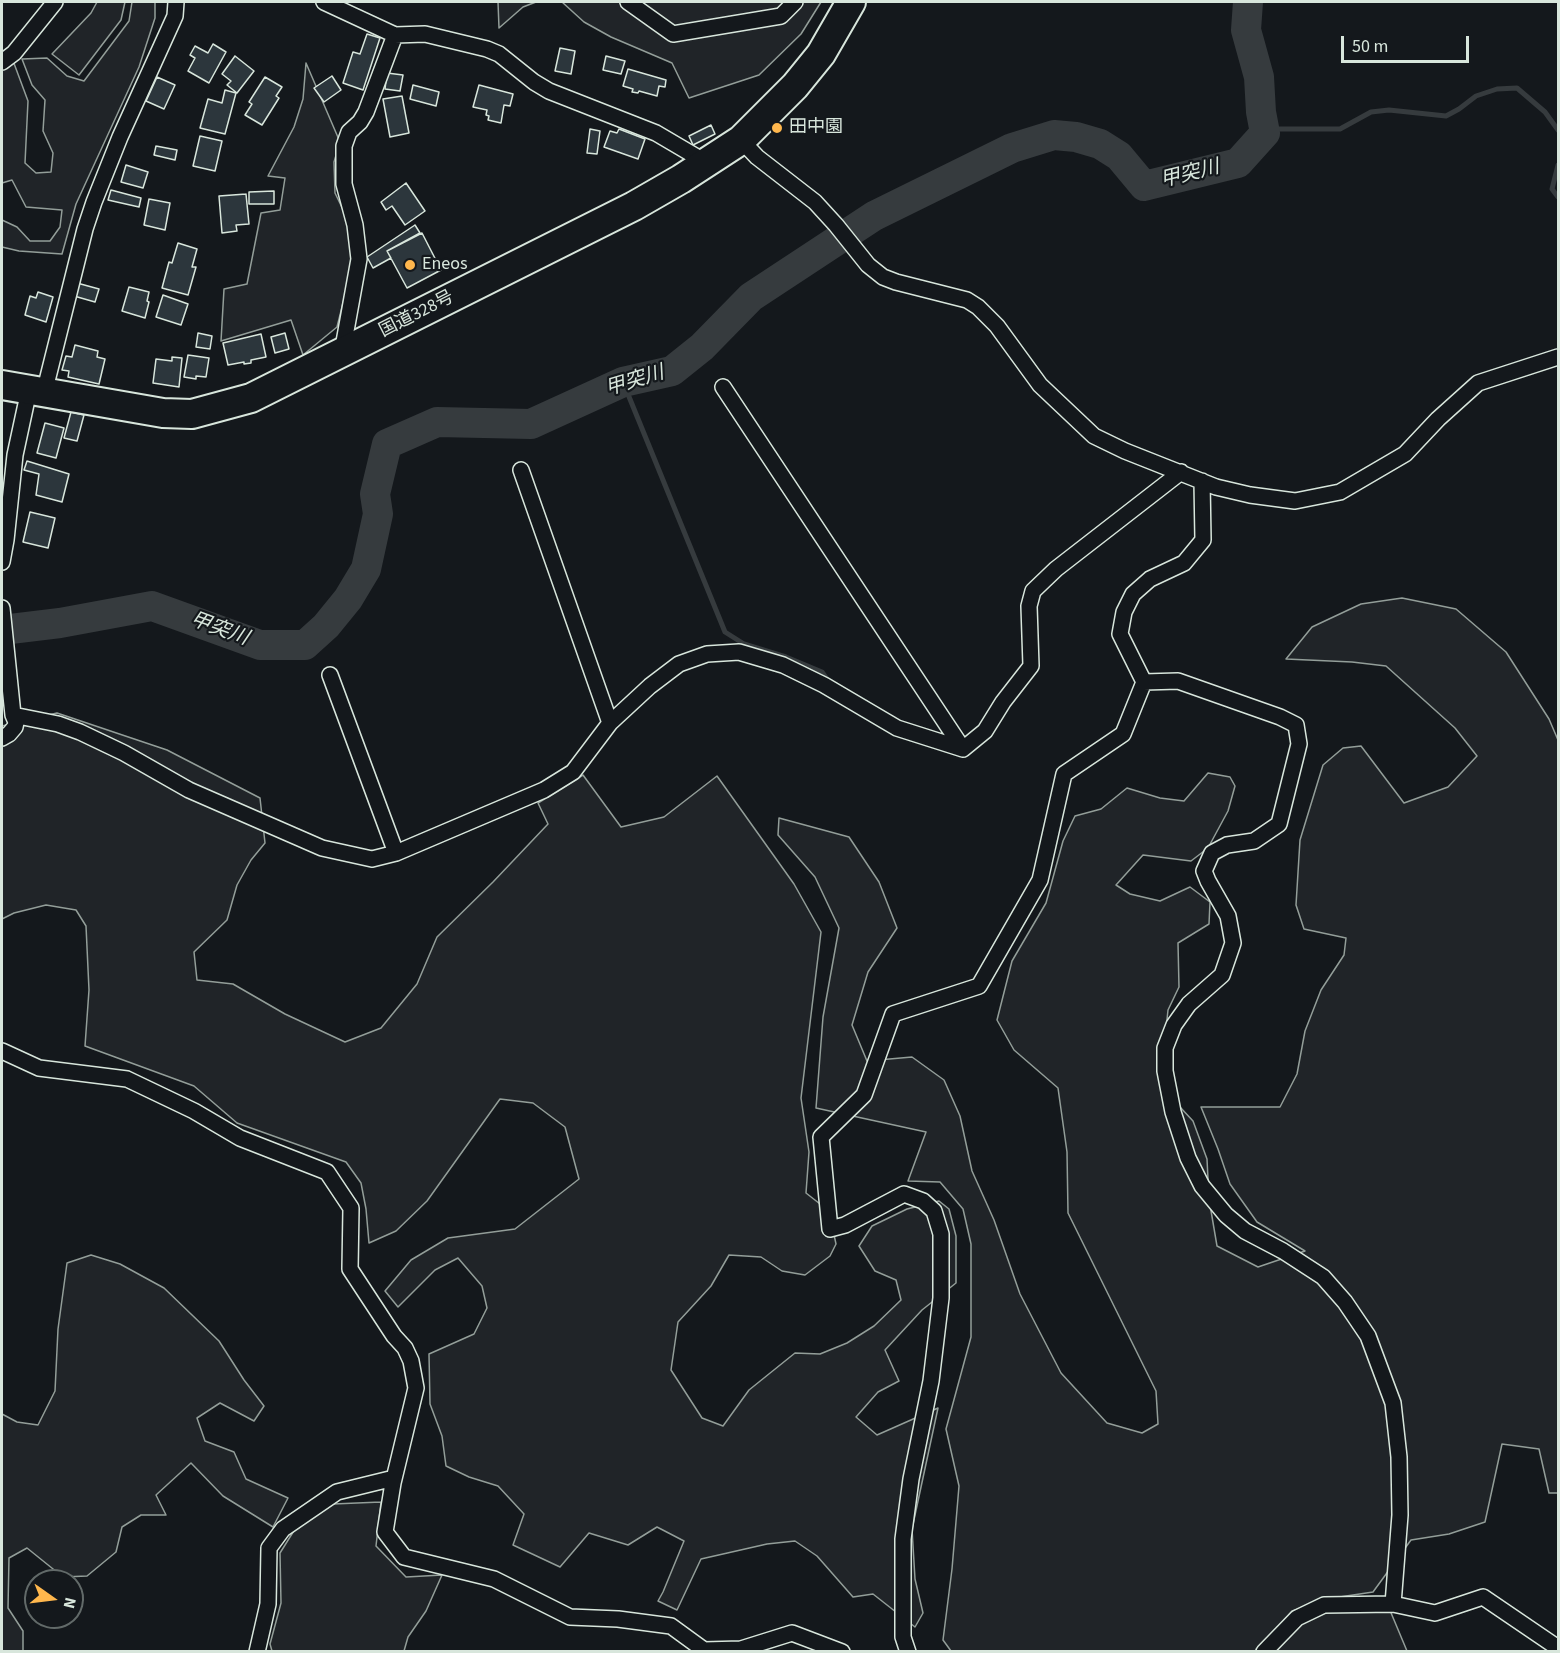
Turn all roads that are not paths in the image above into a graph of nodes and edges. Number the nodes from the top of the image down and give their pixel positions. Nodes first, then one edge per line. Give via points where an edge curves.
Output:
1 (55, 2) edge
2 (177, 2) edge
3 (324, 2) edge
4 (628, 2) edge
5 (795, 2) edge
6 (851, 2) edge
7 (395, 35) junction
8 (2, 62) edge
9 (741, 141) junction
10 (707, 163) junction
11 (342, 353) junction
12 (1558, 357) edge
13 (723, 387) dead end
14 (25, 390) edge
15 (521, 470) dead end
16 (1181, 472) junction
17 (1202, 481) junction
18 (2, 562) edge
19 (2, 608) edge
20 (330, 675) dead end
21 (1144, 682) junction
22 (13, 715) junction
23 (610, 723) junction
24 (2, 738) edge
25 (963, 749) junction
26 (396, 853) junction
27 (2, 1051) edge
28 (394, 1478) junction
29 (1393, 1604) junction
30 (1558, 1648) edge
31 (257, 1652) edge
32 (842, 1652) edge
33 (908, 1652) edge
34 (1264, 1652) edge

1 - 8 street via 14,53
2 - 14 street via 175,16 94,202
3 - 7 street
4 - 5 street via 672,34 781,16
6 - 9 highway, 国道328号 via 821,54
7 - 10 street via 425,34 499,54 549,91 656,134
7 - 11 street via 366,112 344,146 344,184 359,259
9 - 10 highway, 国道328号
9 - 16 street via 815,202 868,266 896,282 967,300 978,307 997,326 1040,385 1094,436
10 - 11 highway, 国道328号 via 634,206
11 - 14 highway, 国道328号 via 251,398 192,414 152,412
12 - 17 street via 1478,383 1405,454 1340,492 1295,501 1250,495
13 - 25 street
14 - 18 street
15 - 23 street
16 - 17 street
16 - 25 street via 1056,569 1034,591 1029,606 1031,666 985,731
17 - 21 street via 1203,540 1184,563 1150,579 1133,594 1124,612 1120,634
19 - 22 street
20 - 26 street
21 - 29 street via 1178,681 1296,725 1299,744 1279,824 1254,840 1227,845 1212,853 1204,871 1228,916 1233,943 1222,975 1189,1004 1174,1025 1165,1048 1165,1071 1173,1112 1202,1186 1245,1231 1323,1277 1368,1336 1393,1403 1399,1457 1400,1515
21 - 33 street via 1123,734 1064,774 1040,880 979,986 893,1014 864,1095 821,1137 830,1229 904,1194 923,1201 934,1211 941,1234 941,1298 931,1381 903,1539 903,1637
22 - 24 street via 15,728
22 - 26 street via 80,732 189,790 322,848 372,859
23 - 25 street via 679,664 707,654 738,652 783,665 897,728
23 - 26 street via 573,772 544,790
27 - 28 street via 39,1068 127,1079 240,1138 327,1172 351,1208 350,1269 411,1361 416,1388
28 - 31 street via 337,1492 283,1529 269,1548 268,1604
28 - 32 street via 385,1532 404,1557 494,1579 570,1617 671,1626 705,1650 741,1648 792,1633
29 - 30 street via 1435,1613 1483,1597
29 - 34 street via 1324,1605 1297,1618

